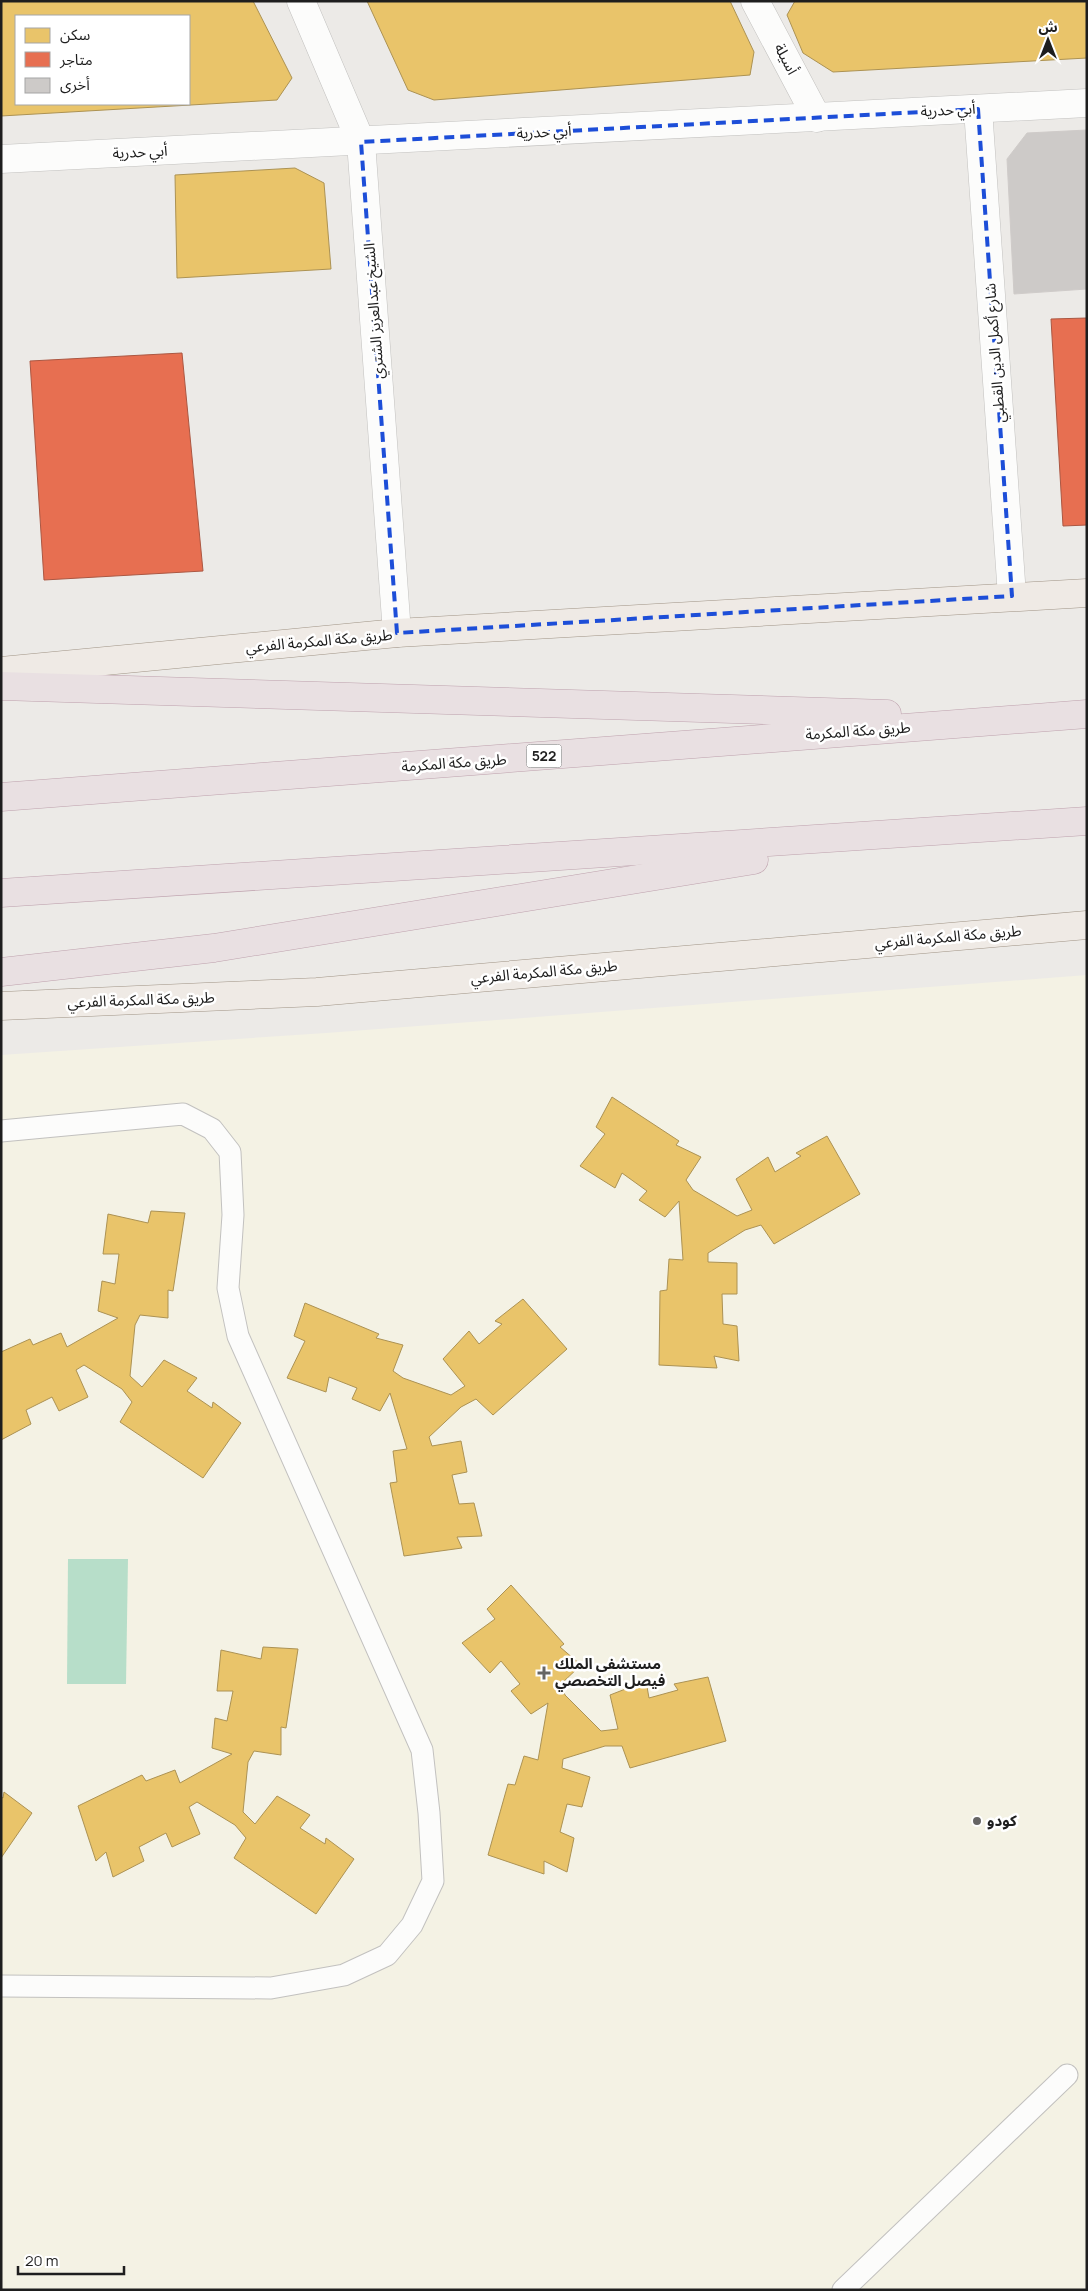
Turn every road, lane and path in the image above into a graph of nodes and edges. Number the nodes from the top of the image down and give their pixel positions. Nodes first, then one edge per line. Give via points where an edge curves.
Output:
1 (301, 1) edge
2 (755, 1) edge
3 (1087, 103) edge
4 (978, 109) junction
5 (817, 118) junction
6 (361, 142) junction
7 (1, 159) edge
8 (1087, 593) edge
9 (1012, 596) junction
10 (398, 633) junction
11 (1, 671) edge
12 (1, 686) edge
13 (1087, 710) edge
14 (1087, 714) edge
15 (1026, 718) junction
16 (1, 797) edge
17 (1087, 821) edge
18 (912, 834) junction
19 (1, 893) edge
20 (1087, 924) edge
21 (1, 972) edge
22 (1, 1006) edge
23 (1, 1131) edge
24 (1, 1986) edge
25 (1067, 2074) dead end
26 (843, 2290) edge

1 - 6 street, الشيخ عبدالعزيز الشتري
2 - 5 street, أسيلة
3 - 4 street, أبي حدرية
4 - 5 street, أبي حدرية
4 - 9 street, شارع أكمل الدين القطبي
5 - 6 street, أبي حدرية
6 - 7 street, أبي حدرية
6 - 10 street, الشيخ عبدالعزيز الشتري
8 - 9 main road, طريق مكة المكرمة الفرعي
9 - 10 main road, طريق مكة المكرمة الفرعي
10 - 11 main road, طريق مكة المكرمة الفرعي
12 - 15 highway
13 - 15 main road
14 - 15 highway, طريق مكة المكرمة / 522
15 - 16 highway, طريق مكة المكرمة / 522
17 - 18 highway
18 - 19 highway
18 - 21 highway via 214,948
20 - 22 main road, طريق مكة المكرمة الفرعي via 318,992
23 - 24 lane via 183,1114 212,1129 230,1152 233,1215 228,1288 238,1336 422,1750 433,1881 412,1925 387,1955 344,1975 271,1988
25 - 26 lane

